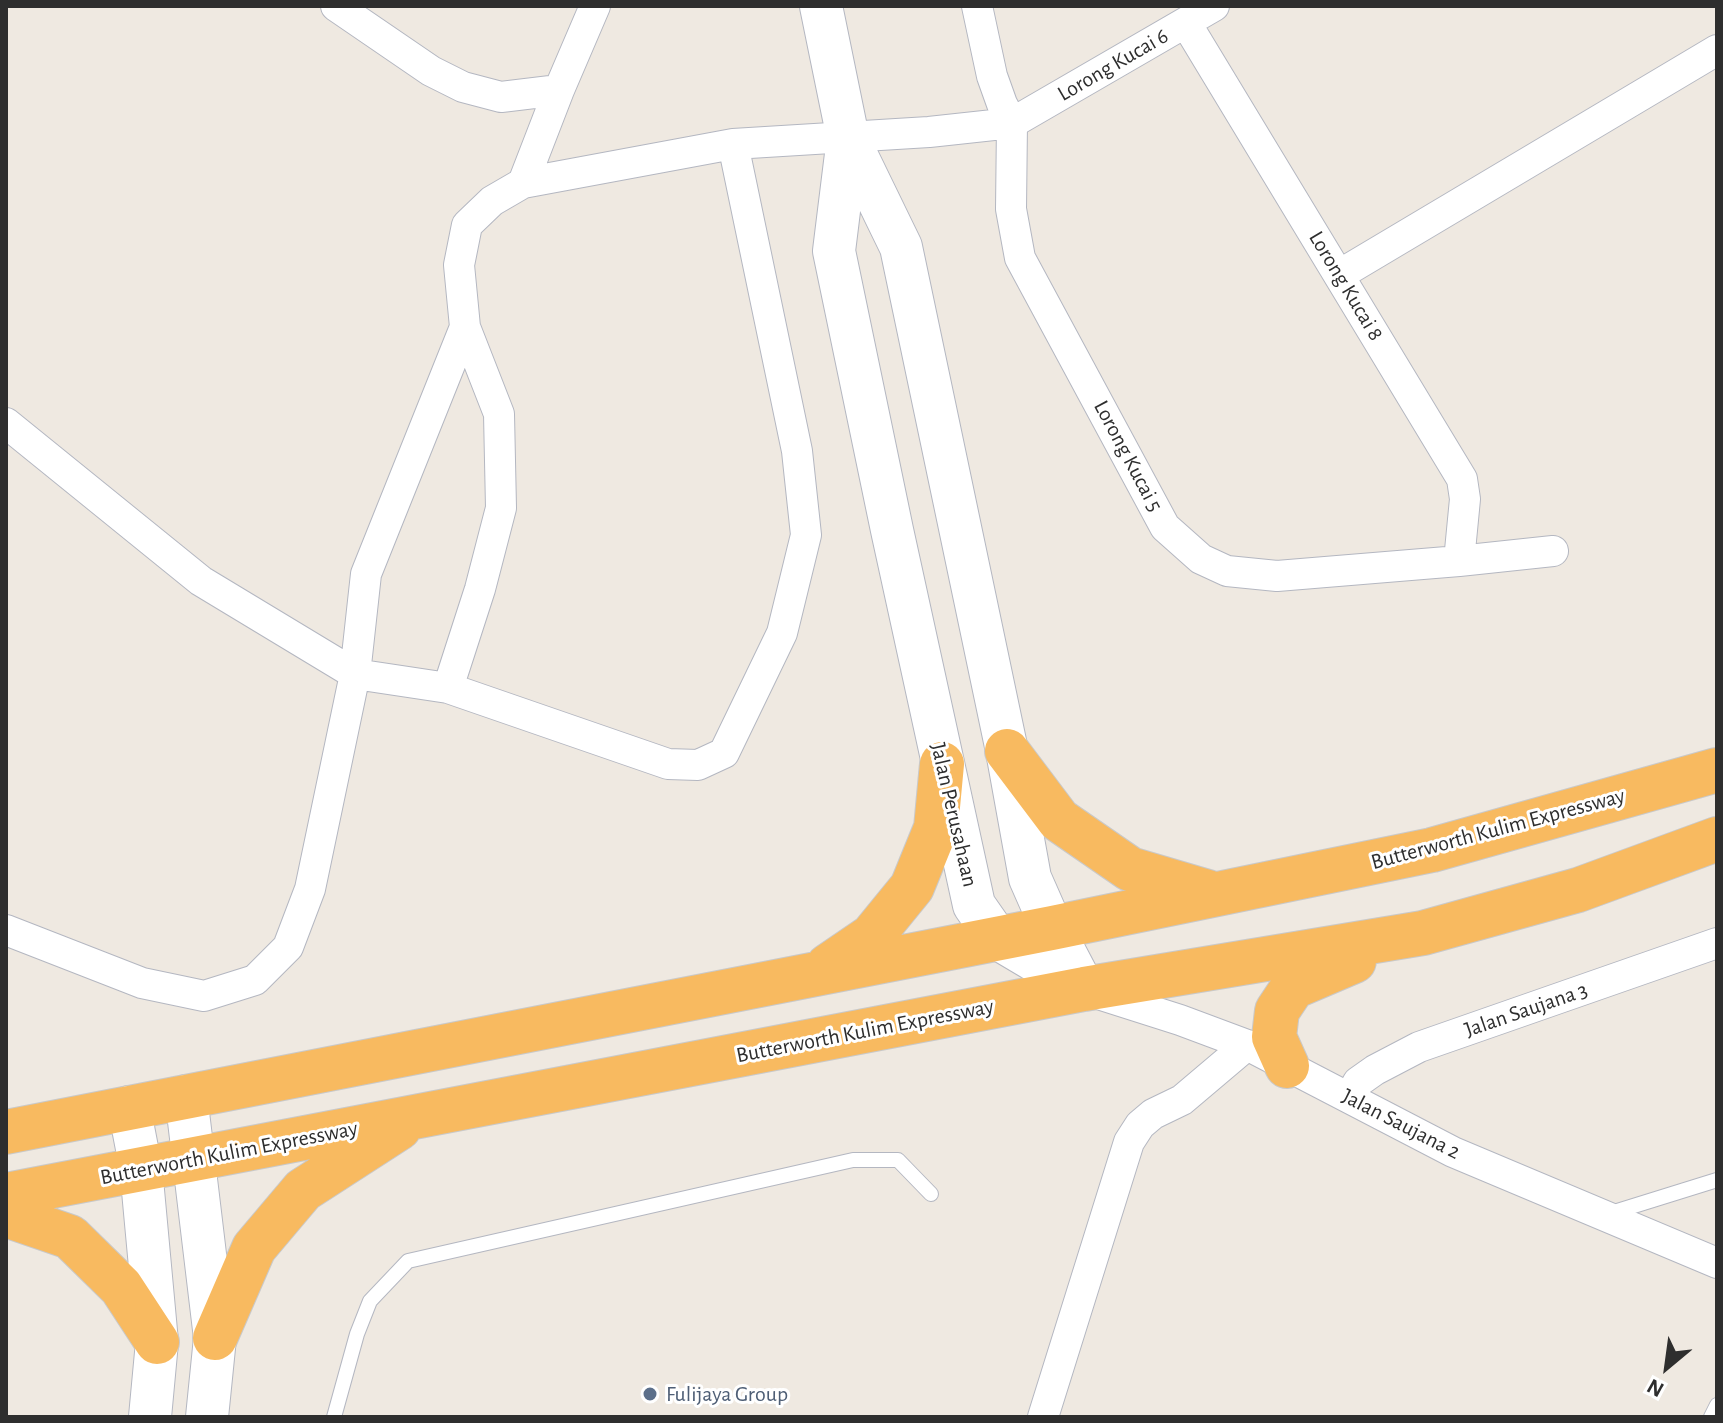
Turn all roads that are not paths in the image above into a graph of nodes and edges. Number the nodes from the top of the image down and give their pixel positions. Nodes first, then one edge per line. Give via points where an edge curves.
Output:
1 (336, 6) edge
2 (595, 6) edge
3 (821, 6) edge
4 (977, 6) edge
5 (1214, 6) edge
6 (1186, 23) junction
7 (1717, 50) edge
8 (559, 90) junction
9 (1012, 123) junction
10 (848, 138) junction
11 (733, 144) junction
12 (523, 183) junction
13 (1339, 275) junction
14 (465, 327) junction
15 (6, 423) edge
16 (1553, 551) dead end
17 (1459, 561) junction
18 (355, 674) junction
19 (448, 688) junction
20 (1007, 751) junction
21 (942, 764) junction
22 (1717, 770) edge
23 (1717, 839) edge
24 (1214, 894) junction
25 (1052, 928) junction
26 (6, 930) edge
27 (1423, 933) junction
28 (997, 938) junction
29 (1717, 943) edge
30 (820, 972) junction
31 (1084, 989) junction
32 (1247, 1045) junction
33 (1287, 1066) junction
34 (186, 1096) junction
35 (1349, 1098) junction
36 (129, 1107) junction
37 (418, 1116) junction
38 (6, 1132) edge
39 (194, 1160) junction
40 (141, 1169) junction
41 (1717, 1180) edge
42 (931, 1194) dead end
43 (6, 1195) edge
44 (6, 1215) edge
45 (1603, 1216) junction
46 (1717, 1263) edge
47 (215, 1338) junction
48 (157, 1342) junction
49 (1717, 1405) edge
50 (150, 1417) edge
51 (207, 1417) edge
52 (334, 1417) edge
53 (1043, 1417) edge
54 (1711, 1417) edge

1 - 8 street via 463,87 501,97
2 - 8 street
3 - 10 main road, Jalan Perusahaan
4 - 9 street, Lorong Kucai 5 via 992,76
5 - 6 street, Lorong Kucai 6
6 - 9 street, Lorong Kucai 6
6 - 13 street, Lorong Kucai 8
7 - 13 street
8 - 12 street
9 - 10 street
9 - 17 street, Lorong Kucai 5 via 1011,209 1020,258 1165,527 1201,559 1227,571 1277,576
10 - 11 street
10 - 20 main road, Jalan Perusahaan via 901,247
10 - 21 main road, Jalan Perusahaan via 834,251
11 - 12 street
11 - 19 street via 797,451 806,535 782,633 724,753 698,765 668,764
12 - 14 street via 492,201 467,225 459,265
13 - 17 street, Lorong Kucai 8 via 1462,479
14 - 18 street via 366,574
14 - 19 street via 499,414 501,508
15 - 18 street via 201,581
16 - 17 street, Lorong Kucai 5
18 - 19 street
18 - 26 street via 310,889 288,947 255,980 204,996 142,983
20 - 24 highway via 1059,820 1130,869
20 - 25 main road, Jalan Perusahaan via 1030,878
21 - 28 main road, Jalan Perusahaan via 974,905
21 - 30 highway via 936,828 912,887 872,936
22 - 24 highway, Butterworth Kulim Expressway via 1432,850
23 - 27 highway, Butterworth Kulim Expressway via 1578,890
24 - 25 highway, Butterworth Kulim Expressway
25 - 28 highway, Butterworth Kulim Expressway
25 - 31 main road, Jalan Perusahaan
27 - 31 highway, Butterworth Kulim Expressway
27 - 33 highway via 1293,987 1277,1011 1274,1037
28 - 30 highway, Butterworth Kulim Expressway
28 - 31 main road, Jalan Perusahaan
29 - 35 street, Jalan Saujana 3 via 1419,1047 1366,1076
30 - 34 highway, Butterworth Kulim Expressway
31 - 32 street, Jalan Saujana 2
31 - 37 highway, Butterworth Kulim Expressway
32 - 33 street, Jalan Saujana 2
32 - 53 street via 1182,1100 1153,1114 1129,1142
33 - 35 street, Jalan Saujana 2
34 - 36 highway, Butterworth Kulim Expressway
34 - 39 main road
35 - 45 street, Jalan Saujana 2 via 1453,1152
36 - 38 highway, Butterworth Kulim Expressway
36 - 40 main road
37 - 39 highway, Butterworth Kulim Expressway
37 - 47 highway via 303,1190 254,1248
39 - 40 highway, Butterworth Kulim Expressway
39 - 47 main road
40 - 43 highway, Butterworth Kulim Expressway
40 - 48 main road
41 - 45 lane
42 - 52 lane via 898,1160 853,1160 408,1261 370,1301
44 - 48 highway via 70,1237 121,1287
45 - 46 street, Jalan Saujana 2
47 - 51 main road
48 - 50 main road
49 - 54 lane

